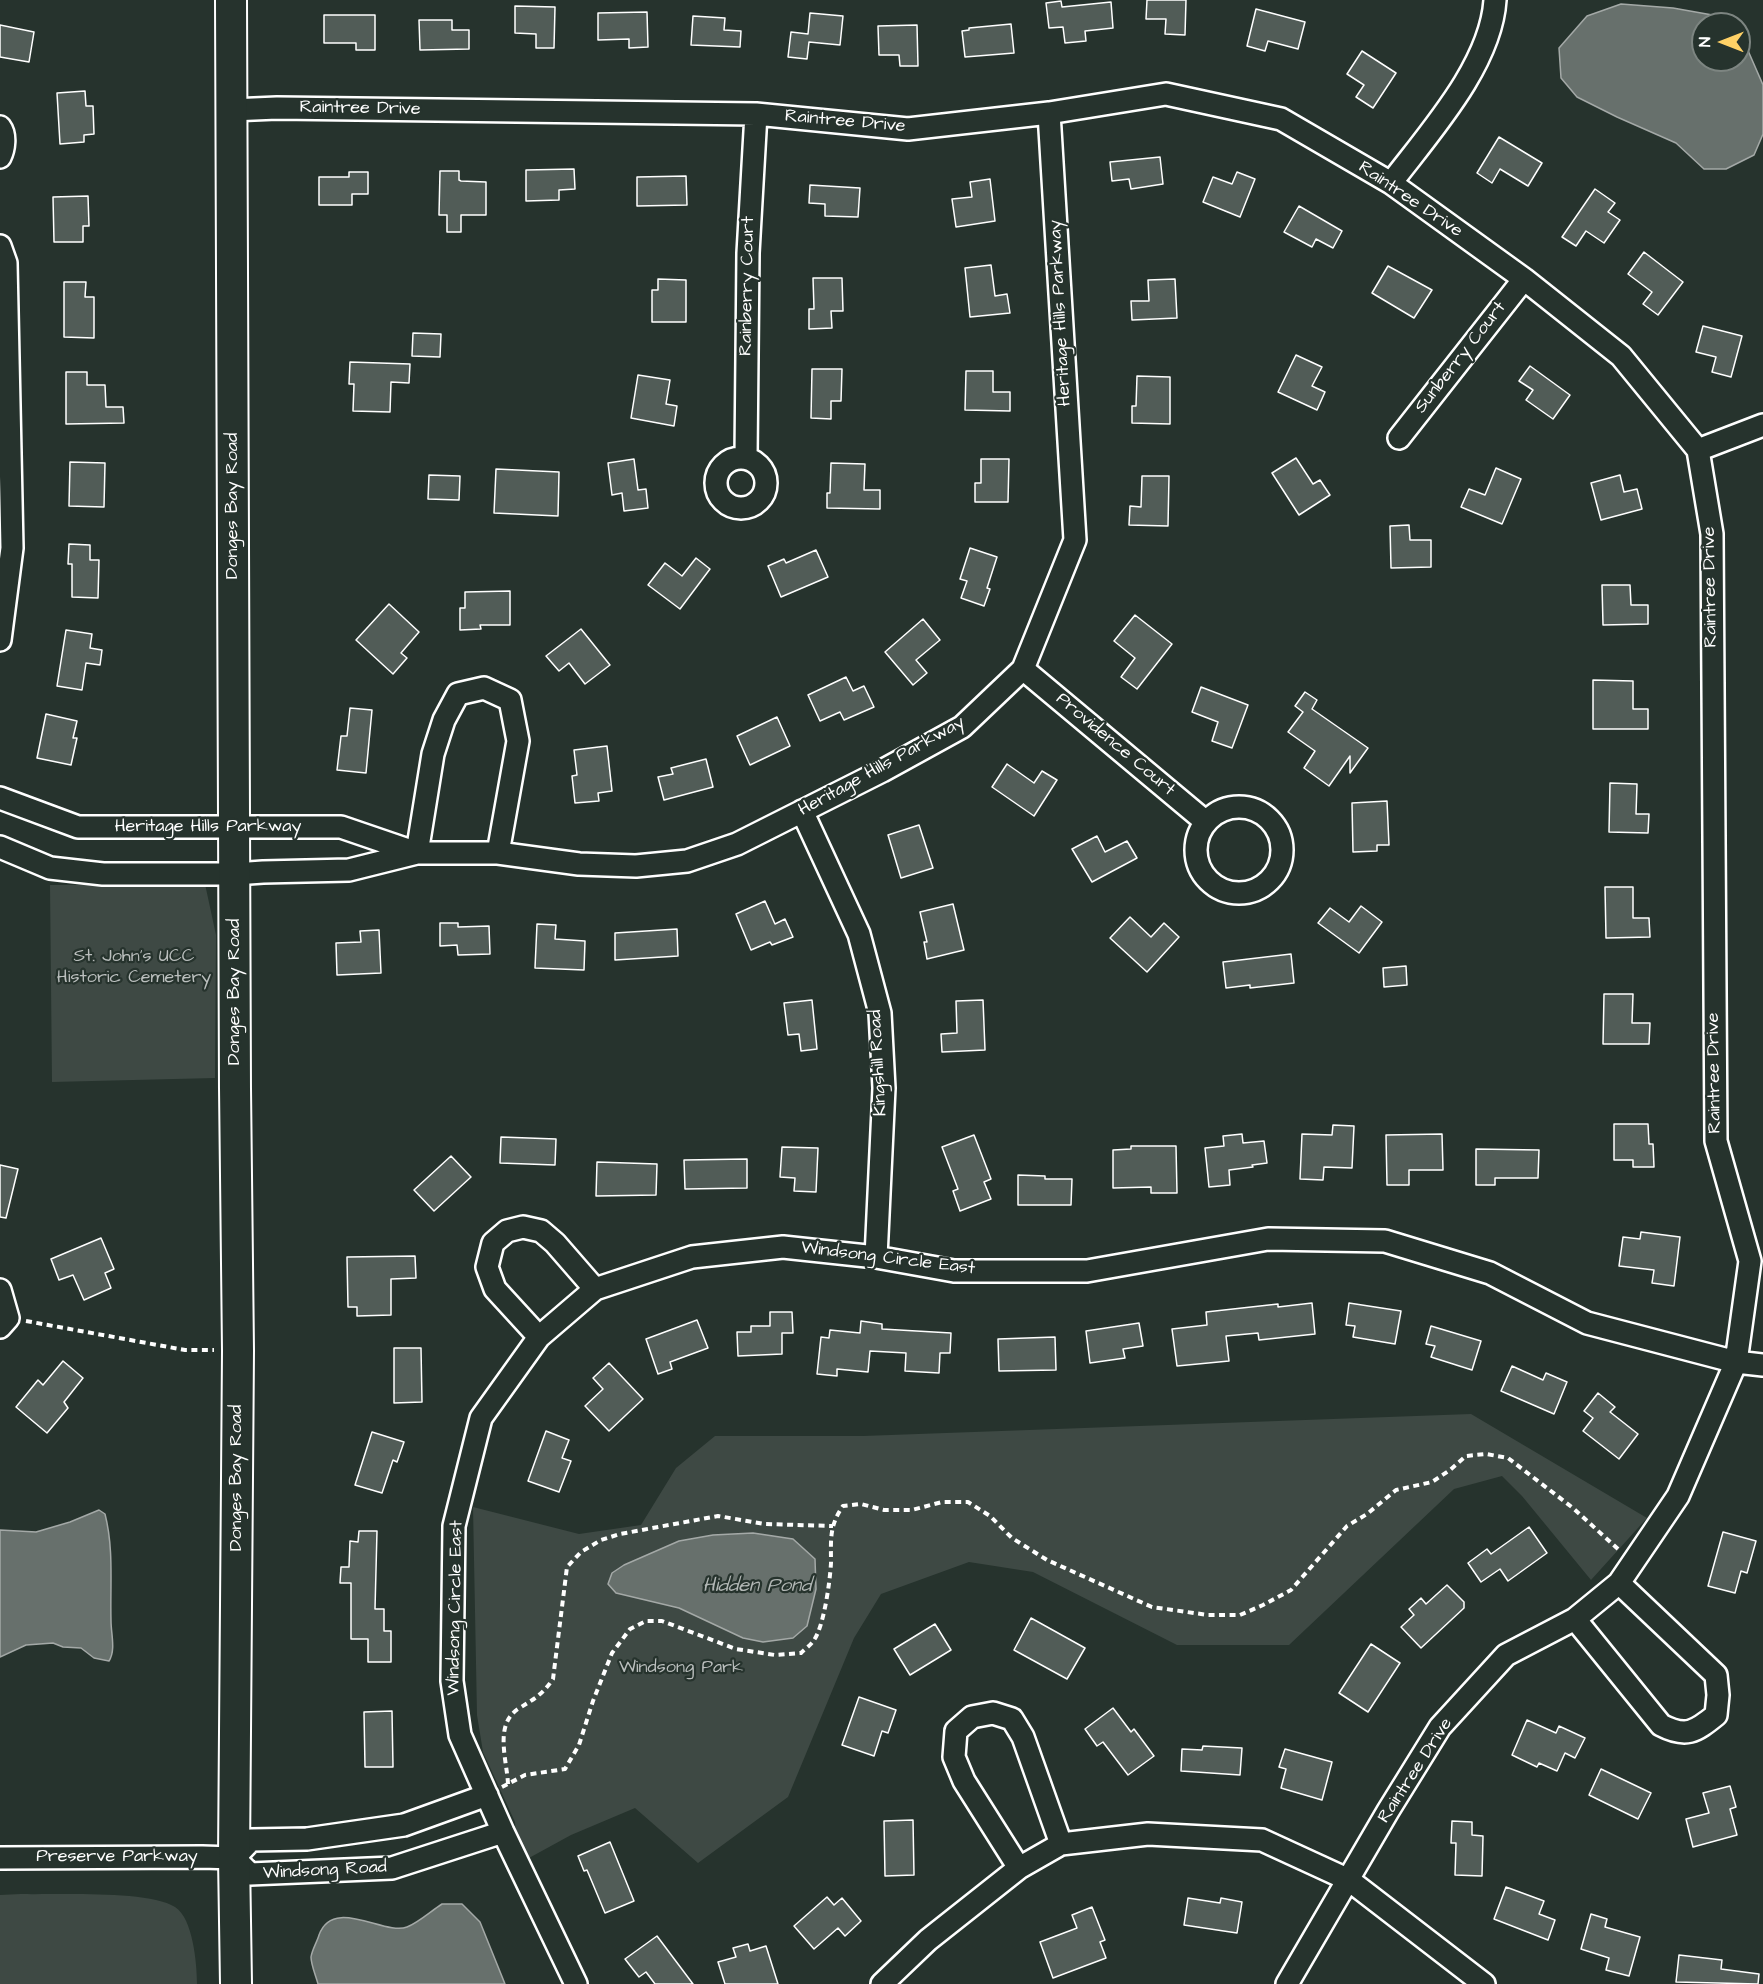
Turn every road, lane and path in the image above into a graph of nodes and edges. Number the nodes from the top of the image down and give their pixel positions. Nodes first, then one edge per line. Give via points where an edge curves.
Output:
1 (231, 0) edge
2 (1495, 0) edge
3 (231, 110) junction
4 (756, 114) junction
5 (1049, 114) junction
6 (0, 127) edge
7 (0, 158) edge
8 (1391, 183) junction
9 (0, 246) edge
10 (1524, 279) junction
11 (1763, 425) edge
12 (1399, 438) dead end
13 (1698, 450) junction
14 (746, 458) dead end
15 (0, 640) edge
16 (1023, 669) junction
17 (0, 798) edge
18 (802, 811) junction
19 (1206, 822) junction
20 (235, 828) junction
21 (0, 847) edge
22 (417, 853) junction
23 (498, 853) junction
24 (235, 874) junction
25 (876, 1257) junction
26 (595, 1289) junction
27 (0, 1290) edge
28 (4, 1322) edge
29 (539, 1336) junction
30 (217, 1350) dead end
31 (1736, 1362) junction
32 (1763, 1365) edge
33 (833, 1526) junction
34 (1633, 1563) junction
35 (1619, 1584) junction
36 (1575, 1619) junction
37 (508, 1784) junction
38 (487, 1795) junction
39 (503, 1833) junction
40 (1061, 1844) junction
41 (0, 1858) edge
42 (234, 1858) junction
43 (1020, 1868) junction
44 (1349, 1880) junction
45 (236, 1984) edge
46 (576, 1984) edge
47 (882, 1984) edge
48 (1287, 1984) edge
49 (1484, 1984) edge

1 - 3 street, Donges Bay Road
2 - 8 street via 1494,14 1474,70
3 - 4 street, Raintree Drive
3 - 20 street, Donges Bay Road
4 - 5 street, Raintree Drive via 908,129
4 - 14 street, Rainberry Court via 748,253
5 - 8 street, Raintree Drive via 1166,94 1281,119
5 - 16 street, Heritage Hills Parkway via 1075,540
6 - 7 street via 4,150
8 - 10 street, Raintree Drive
9 - 15 street via 6,263 12,548
10 - 12 street, Sunberry Court
10 - 13 street, Raintree Drive via 1621,357
11 - 13 street
13 - 31 street, Raintree Drive via 1712,534 1716,1141 1750,1261
16 - 18 street, Heritage Hills Parkway via 962,727
16 - 19 street, Providence Court
17 - 20 street, Heritage Hills Parkway via 78,827
18 - 23 street, Heritage Hills Parkway via 737,844 687,861 636,866 579,864
18 - 25 street, Kingshill Road via 859,934 880,1013 884,1088
19 - 19 street via 1198,835 1198,864 1216,887 1230,893 1245,893 1271,880 1283,854 1277,827 1268,817 1243,806 1229,807
20 - 22 street, Heritage Hills Parkway via 341,827
20 - 24 street, Donges Bay Road
21 - 24 street, Heritage Hills Parkway via 50,868 103,874
22 - 23 street, Heritage Hills Parkway
22 - 23 street via 433,754 444,720 458,694 484,688 510,700 518,741
22 - 24 street, Heritage Hills Parkway via 349,870
24 - 42 street, Donges Bay Road via 238,1363
25 - 26 street, Windsong Circle East via 783,1247 692,1257
25 - 31 street, Windsong Circle East via 954,1271 1087,1271 1268,1239 1385,1241 1490,1273 1587,1323
26 - 29 street, Windsong Circle East
26 - 29 street via 541,1231 523,1227 507,1231 494,1243 488,1267 495,1289
27 - 28 street
28 - 30 path via 185,1350
29 - 38 street, Windsong Circle East via 482,1418 454,1526 452,1681 460,1735
31 - 32 street, Windsong Circle East
31 - 34 street, Raintree Drive via 1678,1496
33 - 34 path via 843,1506 861,1504 884,1510 912,1510 942,1502 968,1502 1047,1560 1152,1607 1240,1615 1291,1590 1347,1526 1396,1490 1432,1482 1466,1456 1486,1454 1508,1458 1573,1508
33 - 37 path via 765,1524 718,1516 620,1534 581,1552 567,1568 553,1679 543,1693 515,1711 503,1733
33 - 37 path via 830,1575 821,1621 815,1639 801,1653 775,1655 736,1649 662,1621 646,1621 630,1629 612,1653 579,1745 565,1769 525,1775
34 - 35 street, Raintree Drive
35 - 36 street, Raintree Drive
35 - 36 street via 1716,1675 1716,1715 1698,1729 1677,1733 1661,1725
36 - 44 street, Raintree Drive via 1506,1655 1440,1727
37 - 38 path
38 - 39 street, Windsong Circle East
38 - 42 street, Windsong Road via 404,1825 307,1839 251,1840
39 - 42 street, Windsong Road via 392,1868 250,1874
39 - 46 street, Windsong Circle East
40 - 43 street
40 - 43 street via 1023,1737 1012,1719 993,1713 972,1717 956,1731 954,1757 964,1781
40 - 44 street via 1148,1834 1262,1840
41 - 42 street, Preserve Parkway
42 - 45 street, Donges Bay Road
43 - 47 street via 928,1940
44 - 48 street, Raintree Drive
44 - 49 street

